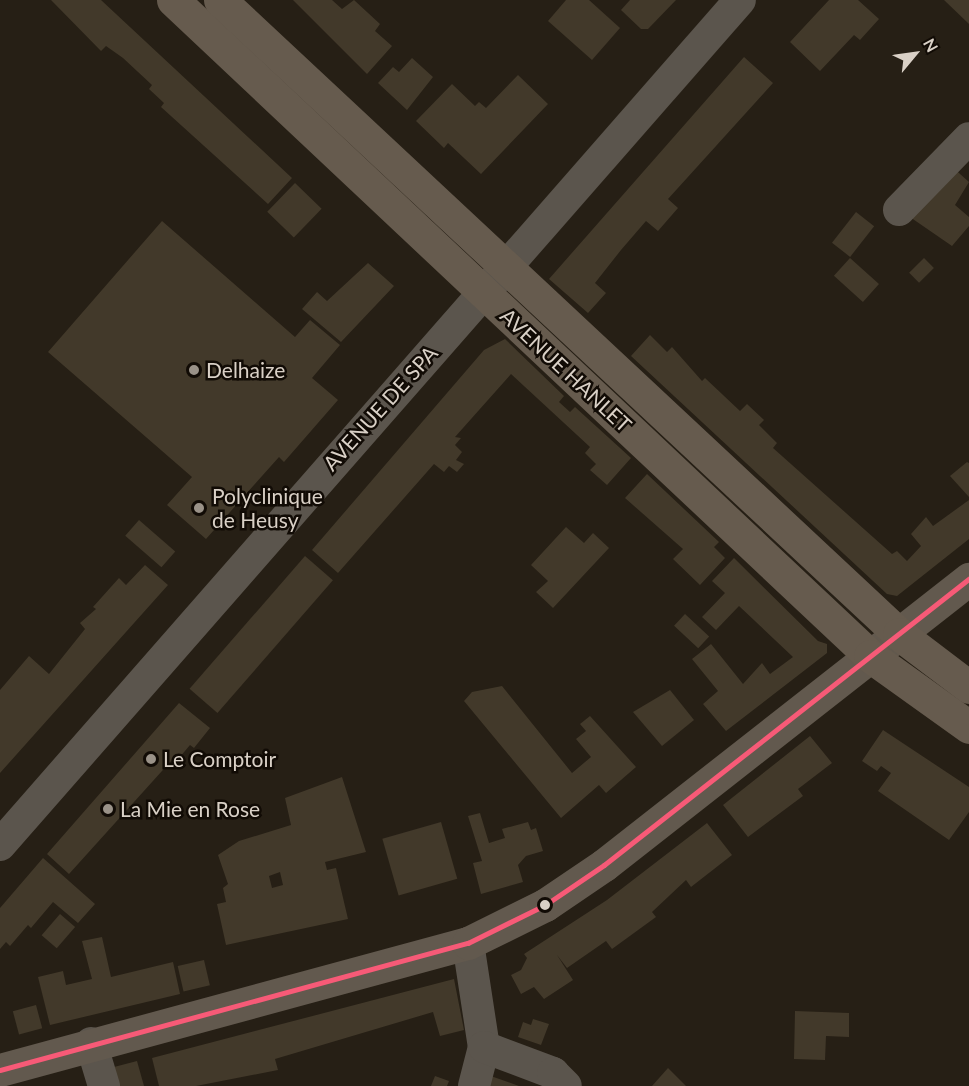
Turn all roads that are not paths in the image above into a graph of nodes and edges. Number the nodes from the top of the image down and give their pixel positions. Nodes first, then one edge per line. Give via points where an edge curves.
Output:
1 (173, 0) edge
2 (220, 0) edge
3 (740, 0) edge
4 (969, 138) edge
5 (898, 210) dead end
6 (505, 266) junction
7 (483, 292) junction
8 (969, 579) edge
9 (898, 634) junction
10 (870, 656) junction
11 (969, 687) edge
12 (969, 727) edge
13 (0, 844) edge
14 (468, 943) junction
15 (92, 1043) junction
16 (484, 1047) junction
17 (0, 1070) edge
18 (104, 1086) edge
19 (474, 1086) edge
20 (566, 1086) edge

1 - 7 highway, AVENUE HANLET
2 - 6 highway, AVENUE HANLET
3 - 6 street, AVENUE DE SPA
4 - 5 street
6 - 7 street, AVENUE DE SPA
6 - 9 highway, AVENUE HANLET
7 - 10 highway, AVENUE HANLET
7 - 13 street, AVENUE DE SPA
8 - 9 main road
9 - 10 main road
9 - 11 highway, AVENUE HANLET
10 - 12 highway, AVENUE HANLET
10 - 14 main road via 604,865 545,906
14 - 15 main road
14 - 16 street
15 - 17 main road
15 - 18 street
16 - 19 street
16 - 20 street via 553,1073

